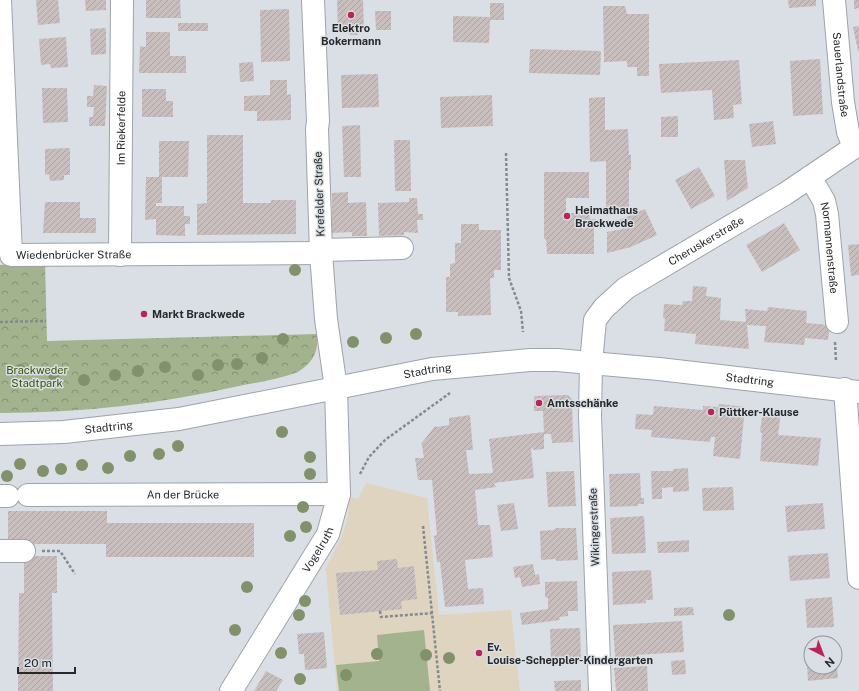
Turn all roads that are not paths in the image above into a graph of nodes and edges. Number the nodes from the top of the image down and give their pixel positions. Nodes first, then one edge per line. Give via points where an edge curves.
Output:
1 (0, 0) edge
2 (122, 0) edge
3 (313, 0) edge
4 (834, 0) edge
5 (857, 145) edge
6 (810, 178) junction
7 (402, 248) dead end
8 (321, 252) junction
9 (120, 255) junction
10 (837, 322) dead end
11 (591, 363) junction
12 (336, 388) junction
13 (852, 390) edge
14 (0, 434) edge
15 (339, 494) junction
16 (12, 496) edge
17 (24, 550) road end
18 (0, 551) edge
19 (859, 578) edge
20 (231, 691) edge
21 (600, 691) edge

1 - 9 street, Wiedenbrücker Straße via 11,255
2 - 9 street, Im Riekerfelde
3 - 8 street, Krefelder Straße
4 - 5 street, Sauerlandstraße via 843,102 848,132
5 - 6 street, Cheruskerstraße
6 - 10 street, Normannenstraße via 824,201 827,214
6 - 11 street, Cheruskerstraße via 626,288 614,298 595,320
7 - 8 street, Wiedenbrücker Straße
8 - 9 street, Wiedenbrücker Straße
8 - 12 street, Krefelder Straße via 326,319
11 - 12 street, Stadtring via 530,360 432,369
11 - 13 street, Stadtring
11 - 21 street, Wikingerstraße via 590,416
12 - 14 street, Stadtring via 179,419 64,432
12 - 15 street, Vogelruth
13 - 19 street
15 - 16 street, An der Brücke
15 - 20 street, Vogelruth via 328,534
17 - 18 street

